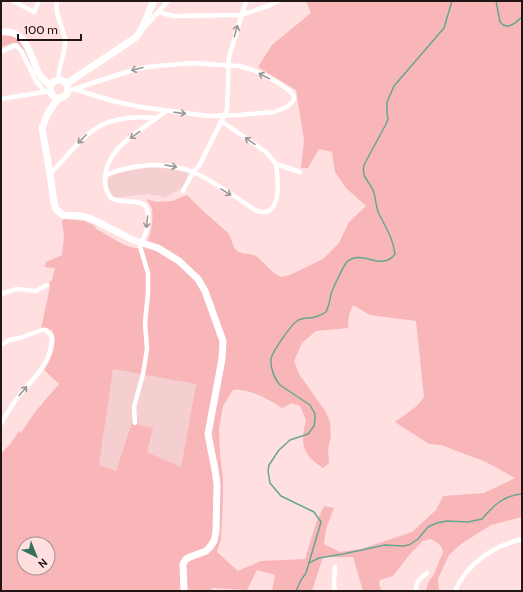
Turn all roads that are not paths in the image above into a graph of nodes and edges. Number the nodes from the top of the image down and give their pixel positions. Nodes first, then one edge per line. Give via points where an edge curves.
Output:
1 (13, 1) edge
2 (39, 1) edge
3 (57, 1) edge
4 (168, 1) edge
5 (246, 1) edge
6 (278, 1) edge
7 (151, 3) edge
8 (158, 12) junction
9 (241, 14) junction
10 (142, 30) junction
11 (1, 32) edge
12 (1, 52) edge
13 (228, 66) junction
14 (59, 80) junction
15 (73, 88) junction
16 (49, 89) junction
17 (58, 98) junction
18 (1, 99) edge
19 (166, 111) junction
20 (157, 118) junction
21 (223, 118) junction
22 (276, 164) junction
23 (193, 172) junction
24 (300, 172) dead end
25 (50, 174) junction
26 (105, 175) junction
27 (182, 191) dead end
28 (139, 243) junction
29 (47, 285) dead end
30 (1, 294) edge
31 (1, 344) edge
32 (135, 423) dead end
33 (1, 424) edge
34 (522, 539) edge
35 (335, 567) dead end
36 (427, 573) dead end
37 (184, 591) edge
38 (335, 591) edge
39 (416, 591) edge
40 (455, 591) edge

1 - 2 street via 34,12
3 - 14 street via 56,11 65,40 58,73
4 - 8 street
5 - 9 street
6 - 9 street
7 - 10 street
8 - 9 street via 173,16
8 - 10 street
13 -> 9 street
10 - 15 street
11 - 16 street via 11,31 23,40
12 - 16 street via 16,45 36,81
13 -> 15 street via 191,63 147,67
13 - 21 street via 228,103
21 -> 13 street via 274,112 287,107 294,99 290,91 267,77 240,66
14 - 15 street
14 - 16 street
15 - 17 street via 65,96
15 - 19 street via 140,107
16 - 17 street via 53,96
16 - 18 street
17 - 25 street via 42,128
19 - 20 street
19 -> 21 street
20 -> 25 street via 127,118 101,125 85,136
20 -> 26 street via 116,149 108,162
22 -> 21 street via 266,152
21 - 23 street via 199,166
23 -> 22 street via 262,213 272,207 278,195
22 - 24 street
26 -> 23 street via 128,168 154,165 174,166
23 - 27 street
25 - 28 street via 54,203 61,214 88,218
26 -> 28 street via 106,188 111,198 119,201 135,200 147,209 148,224 144,238
28 - 32 street via 148,273 145,323 147,349 134,407
28 - 37 street via 158,248 198,279 205,291 223,341 208,434 217,484 216,532 214,541 206,551 186,559 183,564
29 - 30 street via 36,291 16,289
33 -> 31 street via 16,399 42,368 50,354 52,337 46,330 42,330
34 - 40 street via 512,541 483,557 464,575
35 - 38 street
36 - 39 street via 416,583

